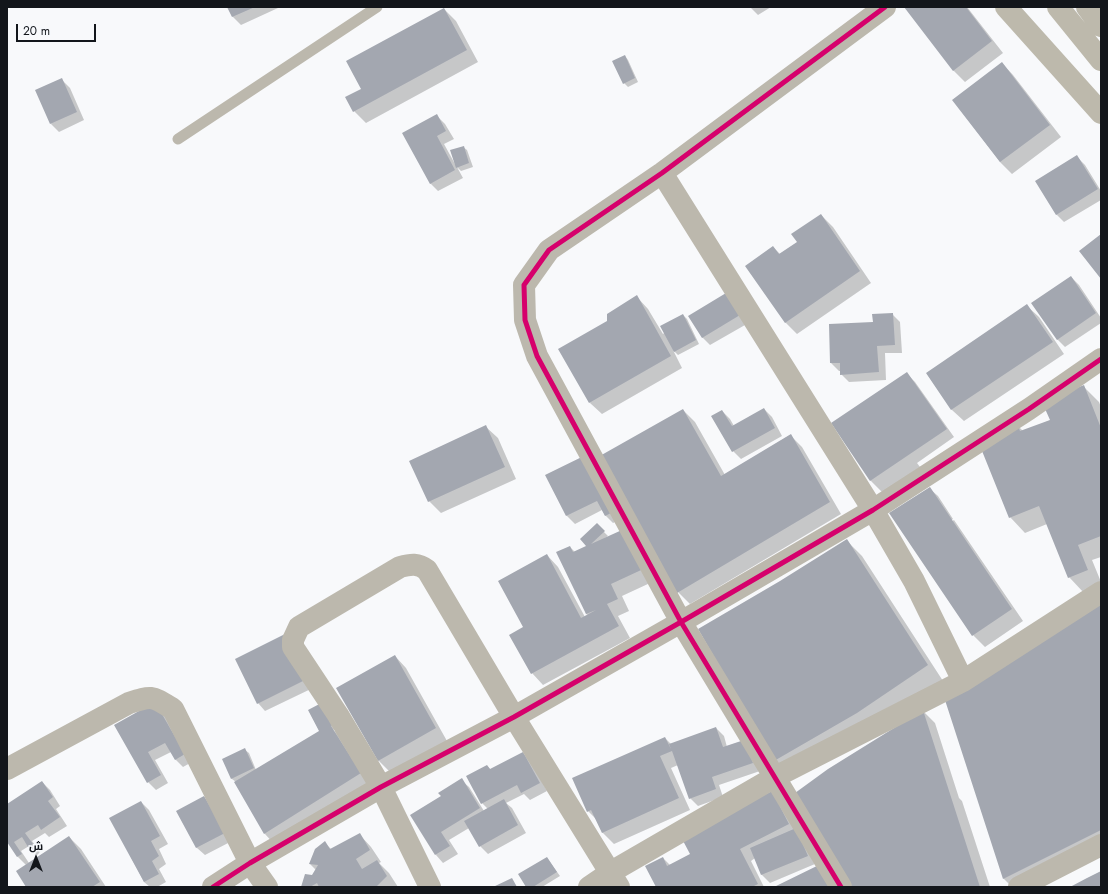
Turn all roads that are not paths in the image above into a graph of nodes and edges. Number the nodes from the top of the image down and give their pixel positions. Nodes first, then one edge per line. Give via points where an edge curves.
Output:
1 (377, 7) edge
2 (884, 7) edge
3 (1006, 7) edge
4 (1023, 7) edge
5 (1058, 7) edge
6 (1087, 7) edge
7 (1101, 26) edge
8 (1044, 50) junction
9 (1101, 60) edge
10 (1101, 113) edge
11 (178, 139) dead end
12 (662, 173) junction
13 (1101, 359) edge
14 (873, 510) junction
15 (1101, 592) edge
16 (681, 622) junction
17 (963, 681) junction
18 (514, 717) junction
19 (7, 769) edge
20 (775, 776) junction
21 (381, 787) junction
22 (1101, 845) edge
23 (250, 863) junction
24 (615, 880) edge
25 (213, 887) edge
26 (267, 887) edge
27 (430, 887) edge
28 (589, 887) edge
29 (841, 887) edge
30 (1018, 887) edge

1 - 11 lane
2 - 12 street
3 - 8 main road
4 - 8 main road
5 - 9 main road
6 - 7 main road
8 - 10 main road
12 - 14 street
12 - 16 street via 549,250 524,285 525,320 537,356
13 - 14 street
14 - 16 street
14 - 17 street via 914,581
15 - 17 street
16 - 18 street
16 - 20 street
17 - 20 street
18 - 21 street
18 - 21 street via 427,570 421,565 413,564 400,567 299,627 293,640 293,648 338,715
18 - 24 street
19 - 23 street via 129,703 154,697 173,709
20 - 24 street
20 - 29 street
21 - 23 street
21 - 27 street
22 - 30 street
23 - 25 street
23 - 26 street
24 - 28 street

